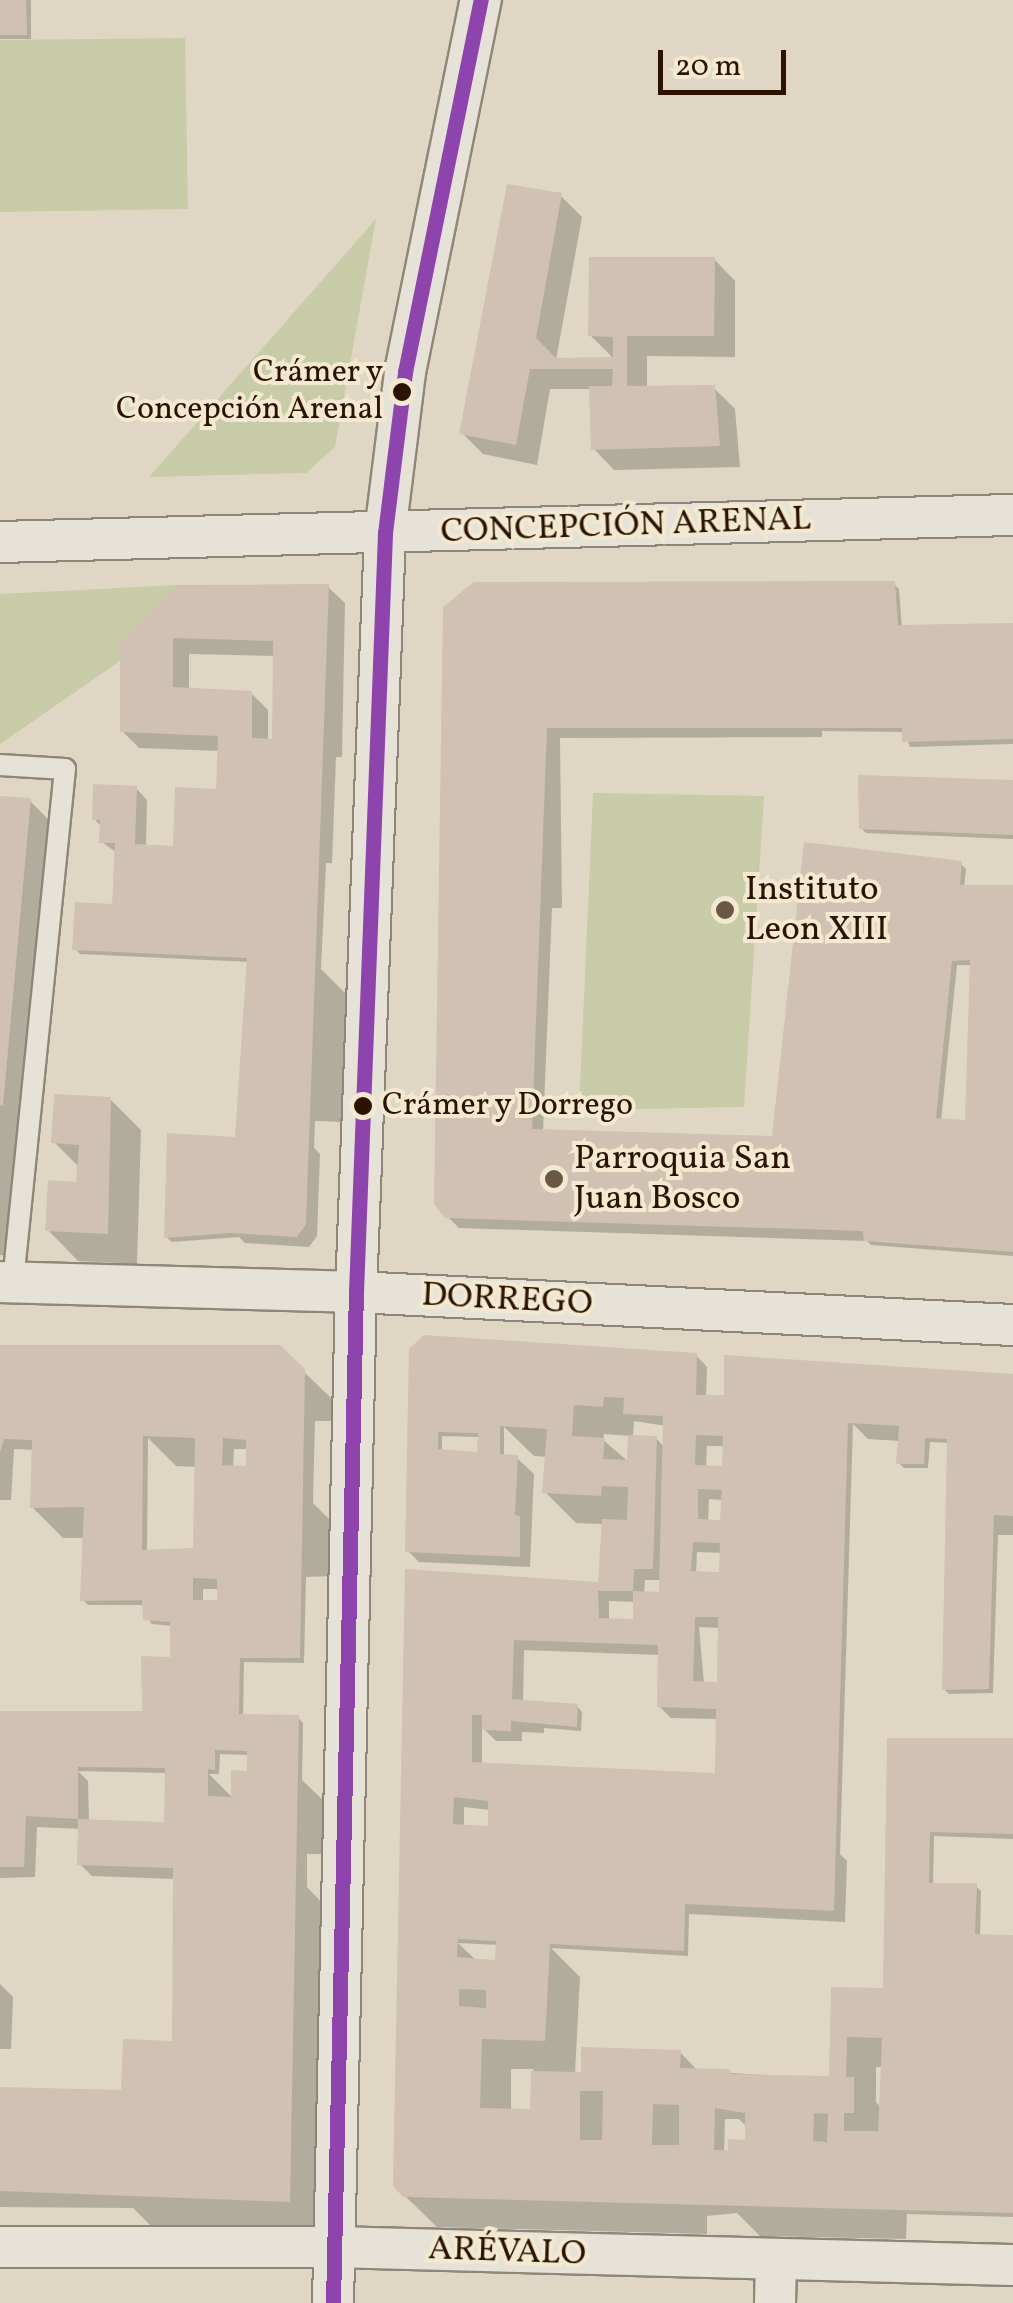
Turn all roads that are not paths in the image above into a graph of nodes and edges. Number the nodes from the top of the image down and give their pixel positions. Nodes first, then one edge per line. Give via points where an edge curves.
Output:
1 (480, 0) edge
2 (1013, 515) edge
3 (385, 533) junction
4 (0, 542) edge
5 (0, 765) edge
6 (6, 1282) edge
7 (356, 1292) junction
8 (1013, 1325) edge
9 (0, 2246) edge
10 (334, 2248) junction
11 (776, 2260) junction
12 (1013, 2265) edge
13 (333, 2303) edge
14 (775, 2303) edge

1 - 3 street via 405,372
2 - 3 street, CONCEPCIÓN ARENAL
3 - 4 street, CONCEPCIÓN ARENAL
3 - 7 street
5 - 6 lane via 65,769
6 - 7 street, DORREGO
7 - 8 street, DORREGO
7 - 10 street
9 - 10 street, ARÉVALO
10 - 11 street, ARÉVALO
10 - 13 street
11 - 12 street, ARÉVALO
11 - 14 street

